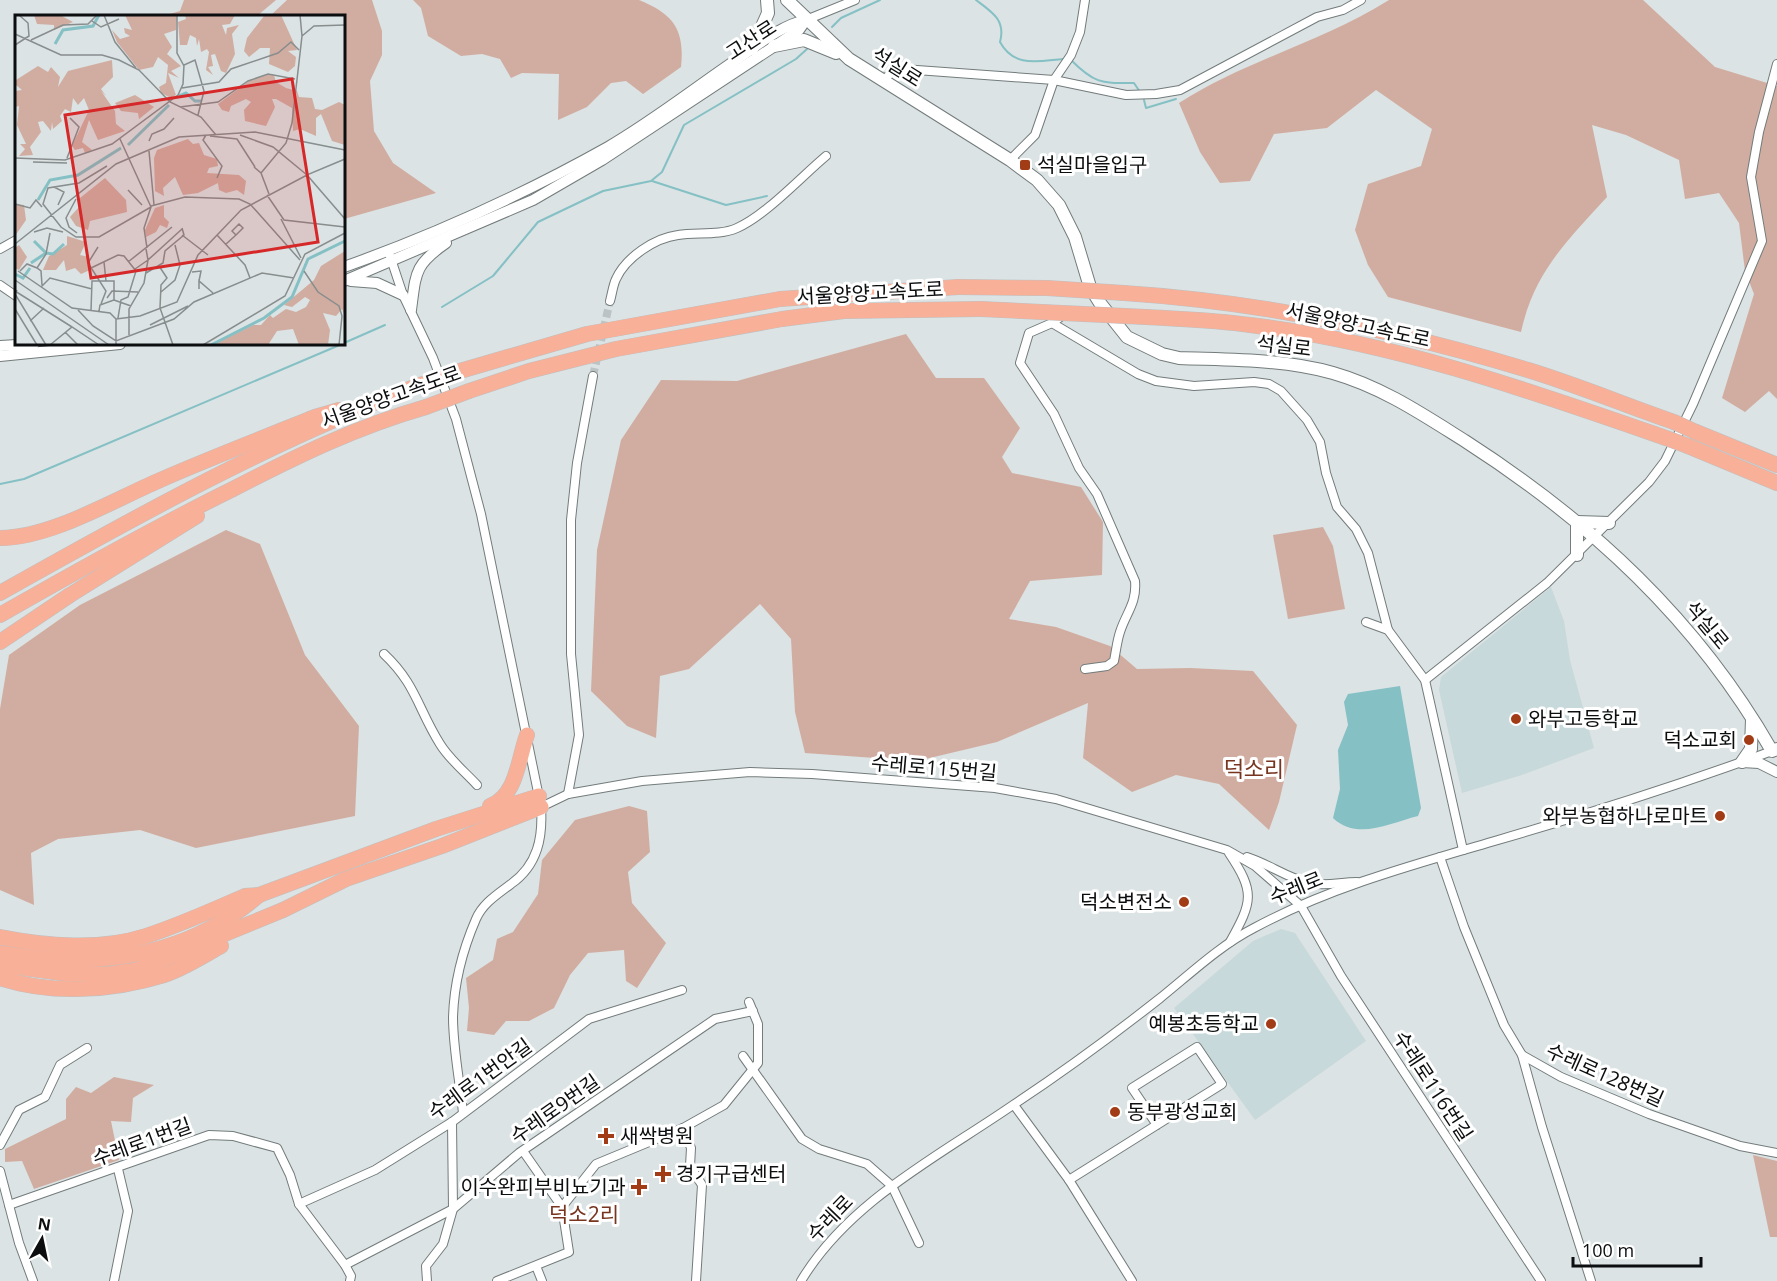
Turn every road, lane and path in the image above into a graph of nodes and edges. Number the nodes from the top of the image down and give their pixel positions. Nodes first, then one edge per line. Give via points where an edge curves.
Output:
1 (767, 0) edge
2 (787, 0) edge
3 (855, 0) edge
4 (1085, 0) edge
5 (1361, 0) edge
6 (806, 20) junction
7 (774, 46) junction
8 (752, 49) junction
9 (849, 59) junction
10 (1777, 64) edge
11 (1054, 80) junction
12 (883, 81) junction
13 (826, 156) dead end
14 (1010, 160) junction
15 (466, 230) junction
16 (15, 241) edge
17 (0, 249) edge
18 (390, 256) junction
19 (345, 267) edge
20 (345, 280) edge
21 (345, 281) edge
22 (0, 285) edge
23 (15, 295) edge
24 (403, 295) junction
25 (610, 301) tunnel mouth
26 (1100, 303) junction
27 (411, 310) junction
28 (1052, 323) junction
29 (17, 345) edge
30 (110, 345) edge
31 (0, 346) edge
32 (0, 356) edge
33 (593, 376) tunnel mouth
34 (382, 399) junction
35 (291, 460) junction
36 (1777, 465) edge
37 (1777, 483) edge
38 (1577, 522) junction
39 (1609, 523) junction
40 (1595, 537) junction
41 (0, 538) edge
42 (1577, 555) junction
43 (0, 593) edge
44 (0, 615) edge
45 (1366, 622) dead end
46 (1388, 630) junction
47 (0, 642) edge
48 (384, 654) dead end
49 (1085, 669) dead end
50 (1425, 680) junction
51 (1750, 712) junction
52 (527, 735) junction
53 (1776, 753) edge
54 (1742, 762) junction
55 (1777, 772) edge
56 (477, 785) dead end
57 (568, 794) junction
58 (540, 802) junction
59 (463, 820) junction
60 (1463, 850) junction
61 (1228, 851) junction
62 (1440, 857) junction
63 (1367, 882) junction
64 (259, 895) junction
65 (1300, 906) junction
66 (283, 910) junction
67 (0, 937) edge
68 (1229, 944) junction
69 (0, 953) edge
70 (0, 965) edge
71 (0, 978) edge
72 (682, 990) dead end
73 (749, 1002) dead end
74 (753, 1011) junction
75 (87, 1048) dead end
76 (1522, 1055) junction
77 (743, 1056) dead end
78 (752, 1070) junction
79 (1014, 1105) junction
80 (463, 1113) junction
81 (452, 1122) junction
82 (1157, 1125) junction
83 (683, 1128) junction
84 (0, 1145) edge
85 (523, 1151) junction
86 (1777, 1153) edge
87 (118, 1169) junction
88 (0, 1171) edge
89 (1069, 1180) junction
90 (892, 1186) junction
91 (299, 1204) junction
92 (9, 1205) junction
93 (562, 1207) junction
94 (453, 1209) junction
95 (919, 1243) dead end
96 (345, 1265) junction
97 (536, 1266) junction
98 (33, 1281) edge
99 (114, 1281) edge
100 (350, 1281) edge
101 (427, 1281) edge
102 (497, 1281) edge
103 (542, 1281) edge
104 (696, 1281) edge
105 (801, 1281) edge
106 (1132, 1281) edge
107 (1541, 1281) edge
108 (1591, 1281) edge

1 - 8 main road via 768,13
2 - 6 main road, 석실로
3 - 6 street
4 - 11 street via 1080,32 1071,55
5 - 11 street via 1317,17 1180,90 1126,95
6 - 7 street, 고산로 via 799,30
6 - 8 street, 고산로 via 793,23
6 - 9 main road, 석실로
7 - 9 main road via 804,40
7 - 15 street, 고산로 via 602,160 533,200
8 - 18 street, 고산로 via 609,146
9 - 12 main road, 석실로
10 - 39 street via 1751,177 1762,241 1665,461
11 - 12 street via 903,69
11 - 14 street via 1035,135
12 - 14 main road, 석실로
13 - 25 street via 737,229 676,235 640,252 616,279
14 - 26 main road, 석실로 via 1037,180 1059,205 1075,237 1090,287
15 - 18 street, 고산로
15 - 27 street via 424,258 417,271
16 - 17 street
18 - 19 street, 고산로
18 - 20 street, 고산로
18 - 24 street
21 - 24 street via 377,283
22 - 23 street
24 - 27 street
26 - 28 street via 1094,308 1070,311
26 - 38 main road, 석실로 via 1127,337 1162,354 1298,364 1388,393 1550,498
27 - 52 street via 456,419 481,514
28 - 46 street via 1156,381 1194,386 1254,382 1281,391 1307,420 1320,442 1337,507 1356,529 1368,553
28 - 49 street via 1029,333 1020,363 1054,414 1079,468 1097,494 1136,588 1133,607 1120,630 1114,661
29 - 31 street
30 - 32 street
33 - 57 street via 571,520 571,654 579,735
34 - 36 highway, 서울양양고속도로, bridge via 460,371 587,334 780,299 958,287 1047,288 1189,297 1304,314 1438,345 1530,371 1674,422
34 - 41 highway via 315,417 158,481 101,509 20,538
34 - 43 highway, 서울양양고속도로 via 136,516
35 - 37 highway, 서울양양고속도로, bridge via 372,423 529,371 616,349 844,311 981,309 1251,325 1413,357 1524,389 1666,438
35 - 44 highway, 서울양양고속도로 via 142,534
35 - 47 highway
38 - 39 main road
38 - 40 main road, 석실로
38 - 42 main road
39 - 40 street
40 - 42 street
40 - 51 main road, 석실로 via 1665,605 1712,658
42 - 50 street
45 - 46 street
46 - 50 street
48 - 56 street via 417,695 440,745
50 - 60 street
51 - 53 main road, 석실로
51 - 54 main road via 1753,743
52 - 58 street
52 - 59 highway via 515,775 501,802
53 - 54 street, 수레로
54 - 55 street via 1763,764
54 - 60 street, 수레로 via 1576,818
57 - 58 street, 수레로115번길
57 - 61 street, 수레로115번길 via 642,781 750,772 995,788 1056,799
58 - 59 highway
58 - 66 highway via 442,846 346,879
58 - 80 street via 542,830 537,852 518,878 496,893 477,916 461,962 453,1017
59 - 64 highway
60 - 62 street, 수레로
61 - 63 street via 1310,884
61 - 65 street, 수레로115번길 via 1255,866
61 - 68 street via 1249,891 1242,920
62 - 63 street, 수레로
62 - 76 street, 수레로128번길 via 1504,1025
63 - 65 street, 수레로
64 - 67 highway via 245,896 145,937 104,944 55,945
64 - 69 highway via 234,914 150,953 63,961
65 - 68 street, 수레로
65 - 107 street, 수레로116번길 via 1341,976
66 - 70 highway via 137,970 69,974
66 - 71 highway via 165,975 111,986 55,990
68 - 79 street, 수레로
72 - 80 street, 수레로1번안길 via 589,1019
73 - 74 street
74 - 78 street via 758,1024 758,1063
74 - 85 street, 수레로9번길 via 715,1019
75 - 84 street via 60,1065 45,1097 19,1110
76 - 86 street, 수레로128번길 via 1561,1077 1649,1114 1740,1146
76 - 108 street
77 - 78 street
78 - 83 street via 724,1105
78 - 90 street via 802,1139 819,1149 867,1164
79 - 89 street
79 - 90 street, 수레로
80 - 81 street, 수레로1번안길
81 - 91 street, 수레로1번안길 via 375,1170
81 - 94 street
82 - 82 street via 1222,1084 1197,1047 1132,1088
82 - 89 street
83 - 93 street via 596,1164
83 - 104 street via 692,1148 690,1166 702,1185
85 - 93 street
85 - 94 street, 수레로9번길
87 - 91 street, 수레로1번길 via 209,1135 233,1136 277,1148
87 - 92 street, 수레로1번길
87 - 99 street via 128,1211
88 - 92 street
89 - 106 street
90 - 95 street
90 - 105 street, 수레로 via 840,1233
91 - 96 street, 수레로1번길
92 - 98 street
93 - 97 street via 569,1252
94 - 96 street, 수레로9번길
94 - 101 street via 443,1244 426,1266
96 - 100 street, 수레로1번길
97 - 102 street
97 - 103 street

